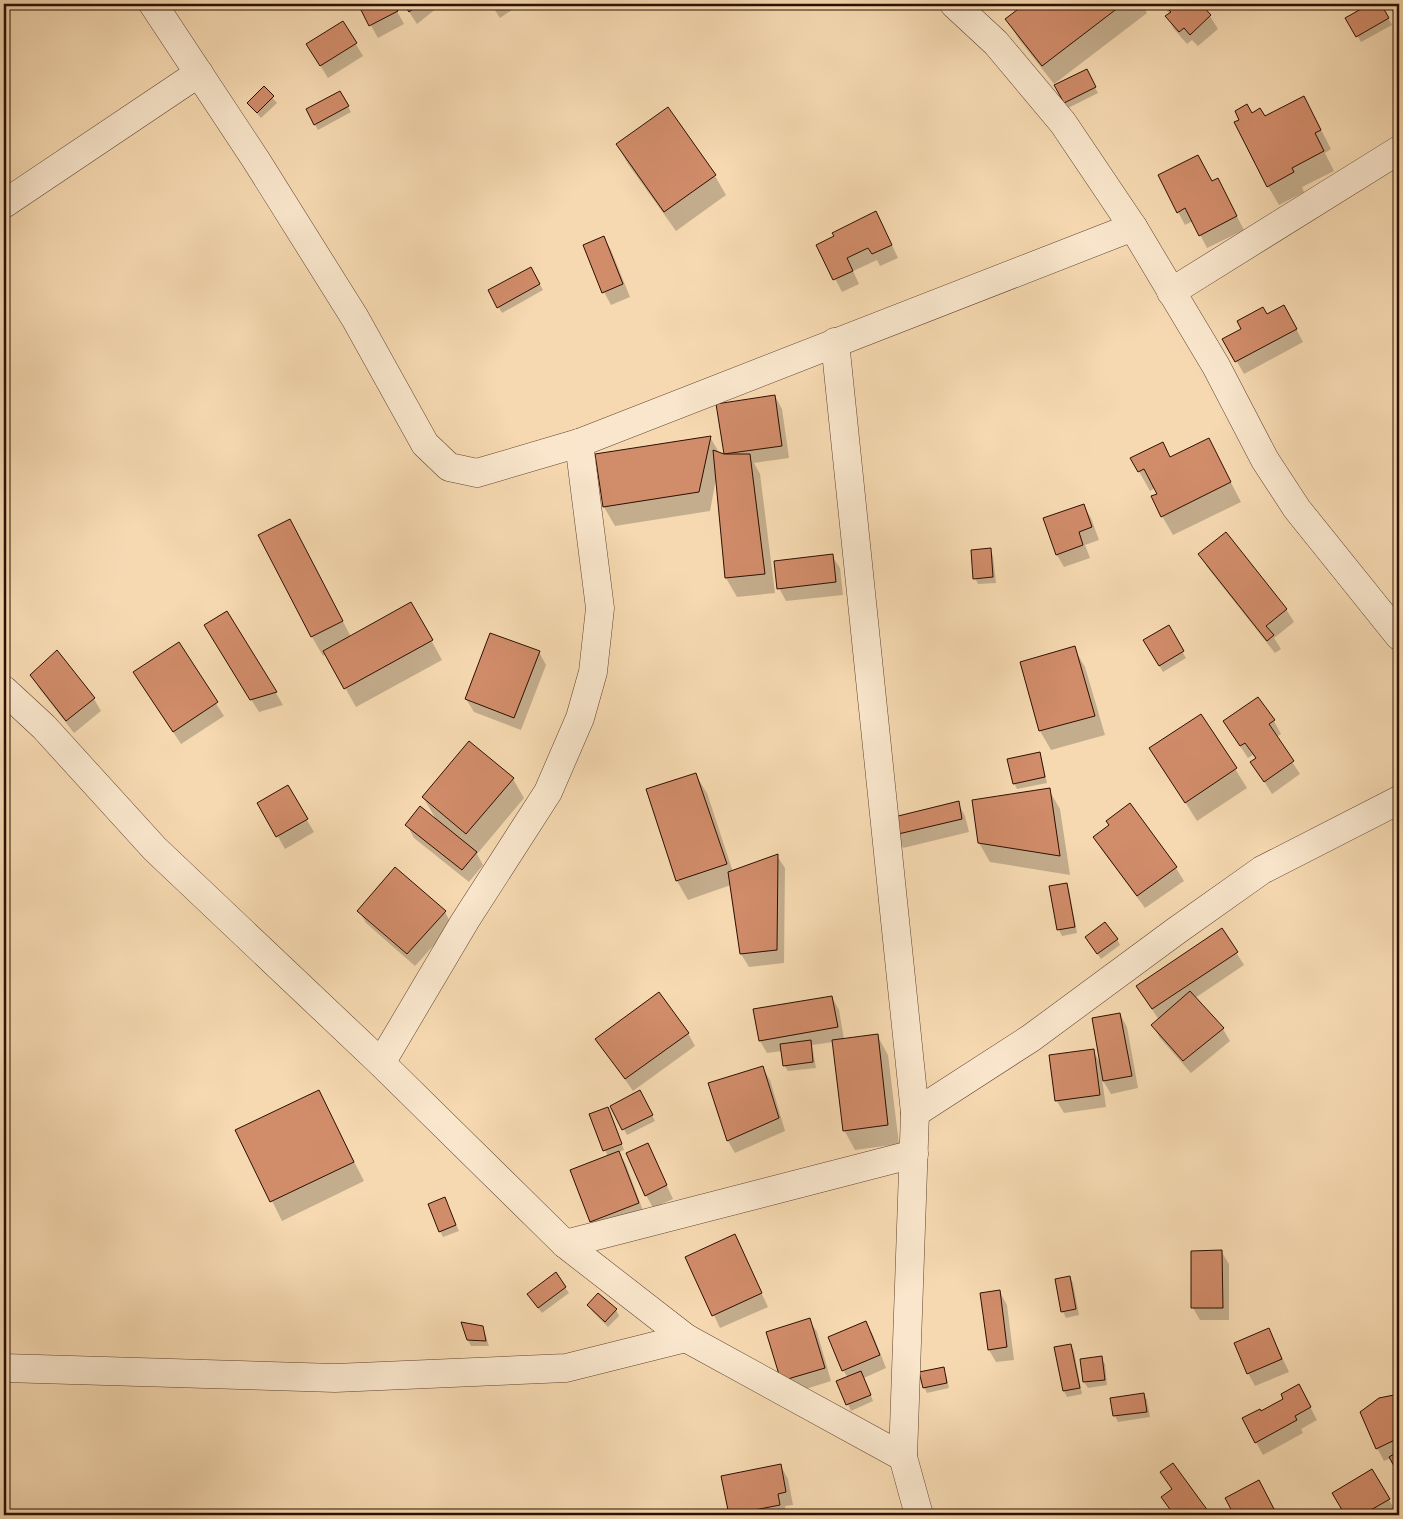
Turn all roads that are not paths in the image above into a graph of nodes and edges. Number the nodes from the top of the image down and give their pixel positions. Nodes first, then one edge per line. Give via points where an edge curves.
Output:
1 (153, 4) edge
2 (954, 4) edge
3 (199, 73) junction
4 (1399, 150) edge
5 (4, 204) edge
6 (1133, 227) junction
7 (1171, 292) junction
8 (835, 342) junction
9 (579, 443) junction
10 (1399, 636) edge
11 (4, 690) edge
12 (1399, 800) edge
13 (381, 1063) junction
14 (915, 1113) junction
15 (914, 1154) junction
16 (565, 1244) junction
17 (686, 1338) junction
18 (4, 1368) edge
19 (903, 1457) junction
20 (919, 1515) edge

1 - 3 street
2 - 6 street via 996,43 1063,123
3 - 5 street
3 - 9 street via 354,318 425,444 449,467 477,473
4 - 7 street
6 - 7 street
6 - 8 street
7 - 10 street via 1216,366 1265,460 1292,501
8 - 9 street
8 - 14 street
9 - 13 street via 600,608 593,672 580,718 548,792 465,920
11 - 13 street via 44,727 155,849
12 - 14 street via 1262,870 1031,1038
13 - 16 street
14 - 15 street
15 - 16 street
15 - 19 street
16 - 17 street
17 - 18 street via 566,1368 335,1378
17 - 19 street
19 - 20 street

